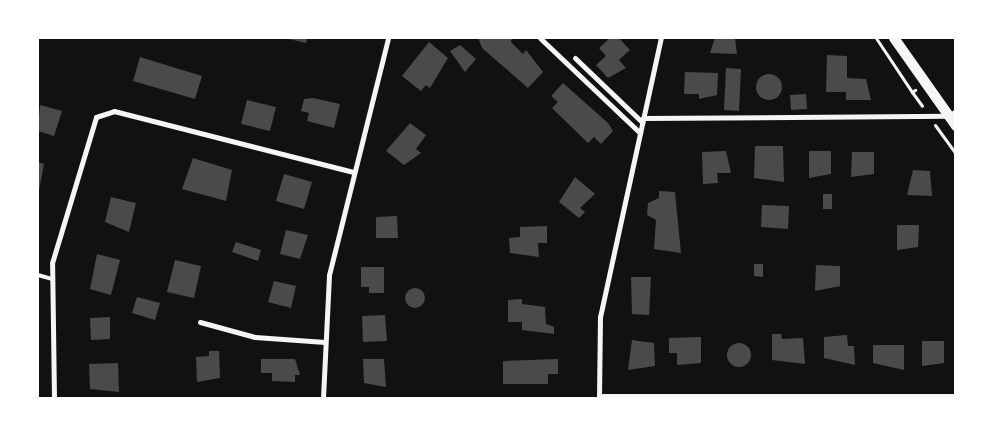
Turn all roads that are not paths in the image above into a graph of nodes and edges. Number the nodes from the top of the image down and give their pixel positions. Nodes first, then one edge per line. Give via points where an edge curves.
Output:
1 (388, 38) edge
2 (540, 38) edge
3 (662, 38) edge
4 (894, 38) edge
5 (575, 58) dead end
6 (952, 114) edge
7 (642, 120) junction
8 (956, 126) edge
9 (640, 133) junction
10 (353, 172) junction
11 (38, 275) edge
12 (52, 279) junction
13 (200, 322) dead end
14 (325, 342) junction
15 (956, 396) edge
16 (598, 397) edge
17 (54, 398) edge
18 (323, 398) edge

1 - 10 street
2 - 9 street
3 - 7 street
4 - 6 main road
5 - 7 street
6 - 7 street
6 - 8 main road
7 - 9 street
9 - 16 street via 600,316
10 - 12 street via 114,111 96,118 52,263
10 - 14 street via 329,275
11 - 12 lane
12 - 17 street
13 - 14 street via 255,337
14 - 18 street
15 - 16 street

